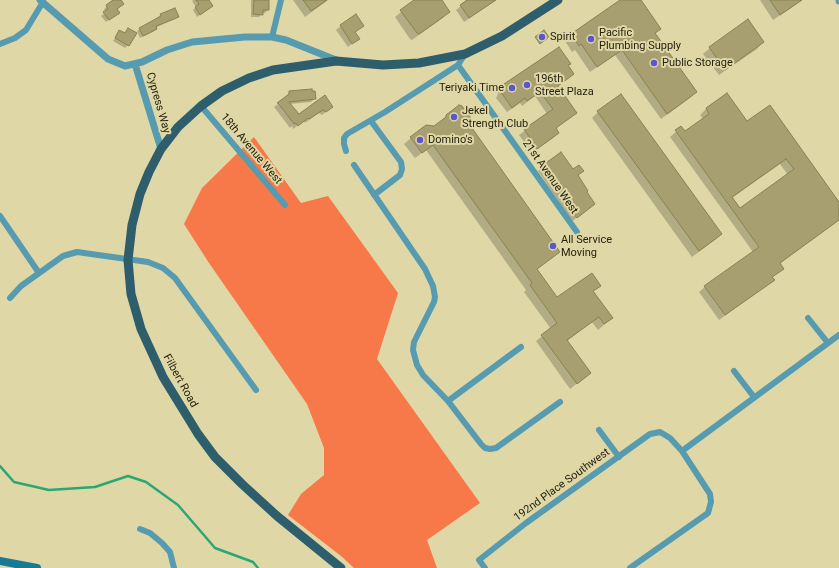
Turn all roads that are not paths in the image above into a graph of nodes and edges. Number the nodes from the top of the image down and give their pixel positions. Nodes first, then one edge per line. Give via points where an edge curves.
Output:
1 (280, 0) edge
2 (558, 0) edge
3 (41, 1) edge
4 (272, 37) junction
5 (0, 44) edge
6 (465, 54) junction
7 (336, 60) junction
8 (135, 64) junction
9 (458, 65) junction
10 (201, 106) junction
11 (370, 121) junction
12 (161, 149) junction
13 (346, 151) dead end
14 (354, 165) dead end
15 (374, 195) junction
16 (284, 205) dead end
17 (0, 216) edge
18 (577, 232) dead end
19 (128, 260) junction
20 (39, 273) junction
21 (10, 298) dead end
22 (808, 318) dead end
23 (839, 335) edge
24 (828, 343) junction
25 (521, 347) dead end
26 (734, 371) dead end
27 (256, 390) dead end
28 (754, 397) junction
29 (448, 401) junction
30 (560, 402) dead end
31 (599, 430) dead end
32 (682, 451) junction
33 (619, 457) junction
34 (140, 529) dead end
35 (0, 561) edge
36 (37, 568) edge
37 (174, 568) edge
38 (341, 568) edge
39 (485, 568) edge
40 (630, 568) edge

1 - 4 street
2 - 6 main road, Filbert Road via 502,36
3 - 5 street via 26,30
3 - 8 street via 108,59 125,66
4 - 7 street
4 - 8 street via 192,42
6 - 7 main road, Filbert Road via 419,63 384,64
6 - 9 street
7 - 10 main road, Filbert Road via 285,67 249,78 222,91
8 - 12 street, Cypress Way
9 - 11 street
9 - 18 street, 21st Avenue West
10 - 12 main road, Filbert Road via 178,127
10 - 16 street, 18th Avenue West
11 - 13 street via 347,134 344,138
11 - 15 street via 401,162 402,169 400,175
12 - 19 main road, Filbert Road via 140,194 132,225
14 - 15 street
15 - 29 street via 425,268 433,286 434,302 414,342 413,350 423,375
17 - 20 street
19 - 20 street via 77,252 63,256
19 - 27 street via 148,262 163,268 175,278
19 - 38 main road, Filbert Road via 131,294 141,330 163,377 198,434 215,457 242,484
20 - 21 street
22 - 24 street
23 - 24 street
24 - 28 street
25 - 29 street
26 - 28 street
28 - 32 street
29 - 30 street via 481,444 490,449 502,444
31 - 33 street
32 - 33 street, 192nd Place Southwest via 660,432 650,434
32 - 40 street via 710,494 708,513
33 - 39 street, 192nd Place Southwest via 479,560
34 - 37 street via 150,532 170,552
35 - 36 main road

